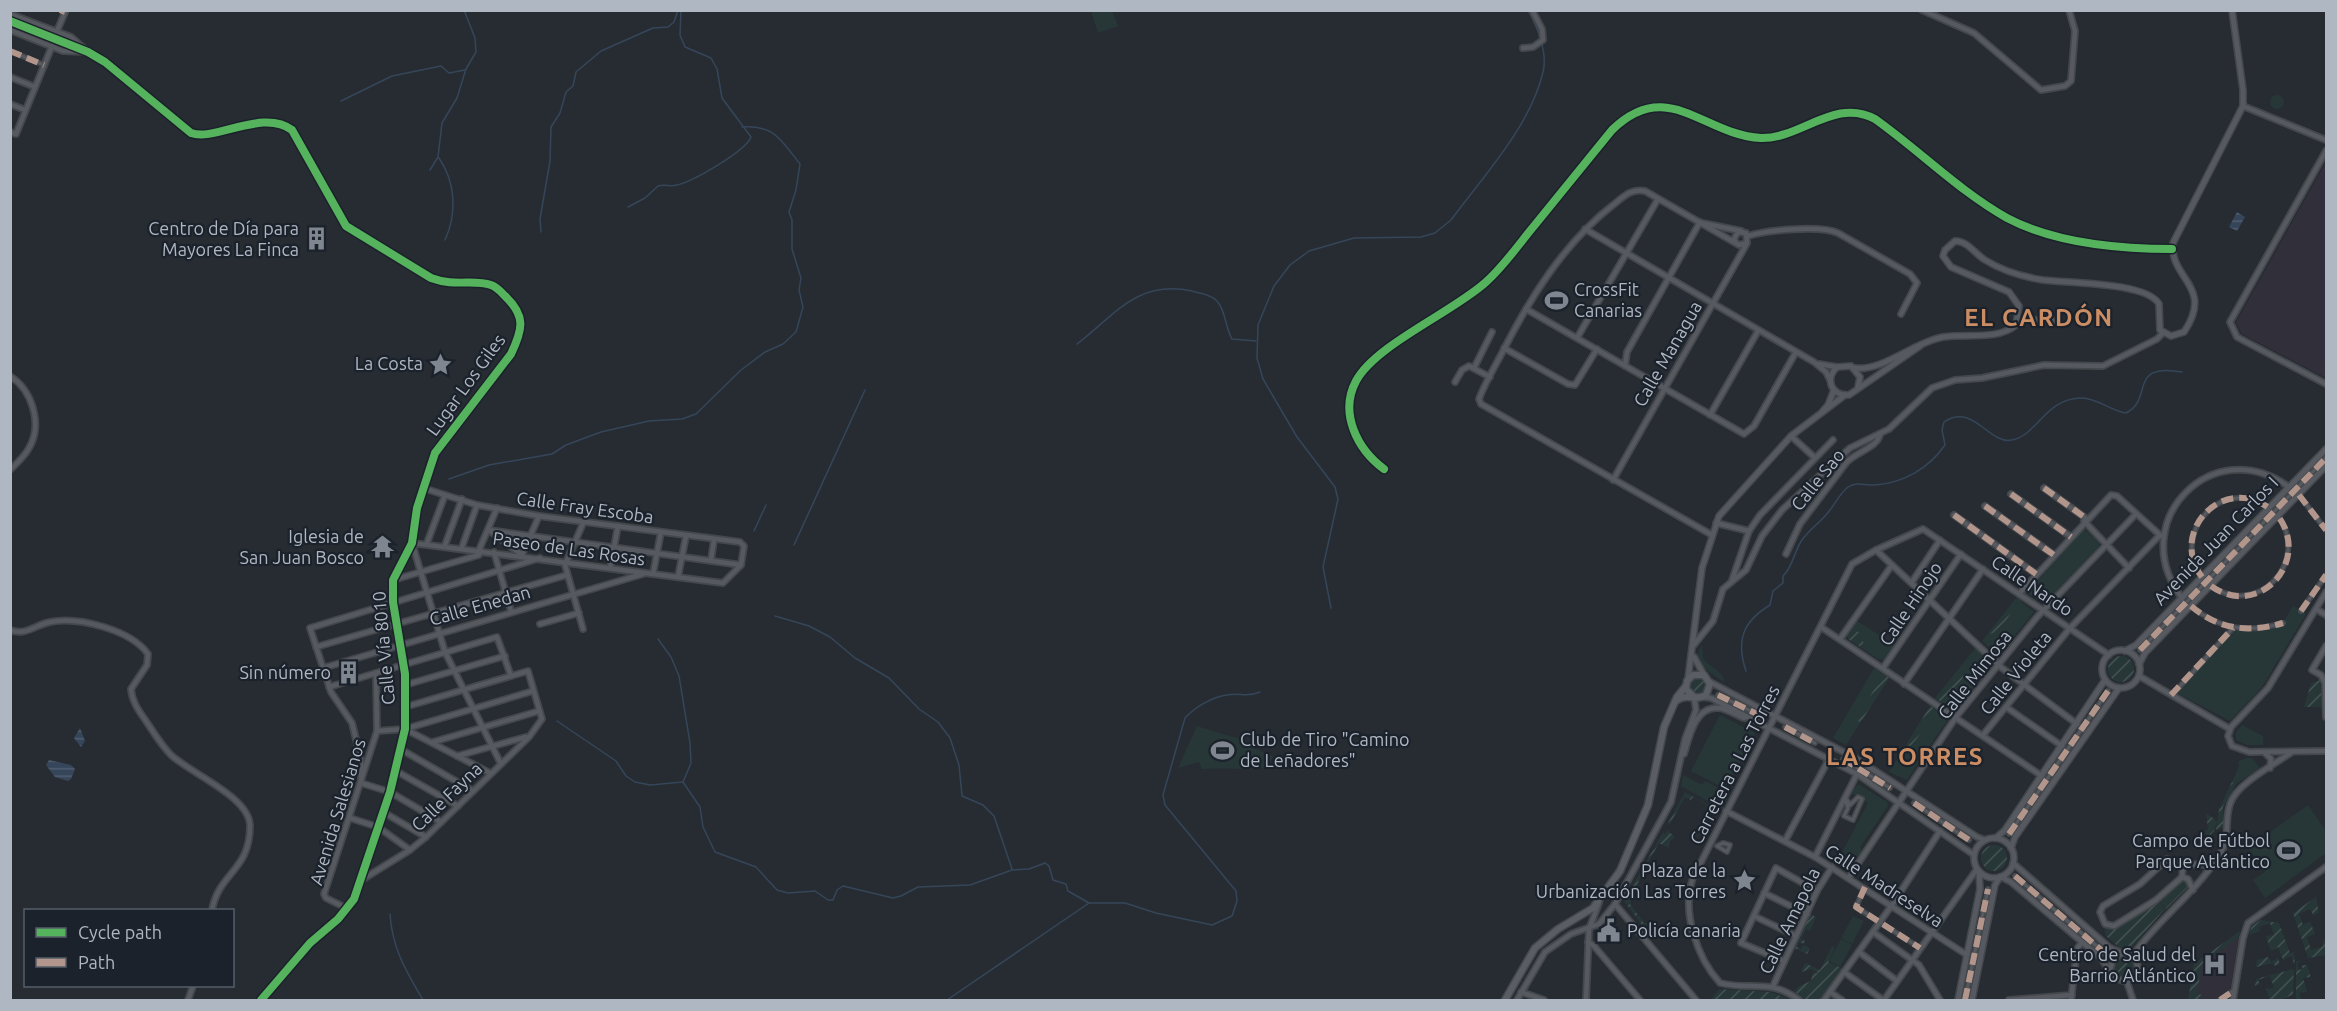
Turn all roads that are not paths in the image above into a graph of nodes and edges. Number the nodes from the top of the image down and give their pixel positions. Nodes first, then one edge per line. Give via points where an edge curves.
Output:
1 (1532, 10) edge
2 (1922, 10) edge
3 (2069, 10) edge
4 (2232, 10) edge
5 (64, 11) edge
6 (10, 14) edge
7 (10, 21) edge
8 (10, 30) edge
9 (57, 31) junction
10 (52, 46) junction
11 (1523, 48) dead end
12 (10, 51) edge
13 (88, 52) junction
14 (44, 65) junction
15 (10, 77) edge
16 (35, 87) junction
17 (10, 104) edge
18 (2243, 106) junction
19 (25, 110) junction
20 (10, 132) edge
21 (2326, 140) edge
22 (2326, 151) edge
23 (1658, 199) junction
24 (1701, 223) junction
25 (1585, 230) junction
26 (1742, 231) junction
27 (1748, 236) junction
28 (1736, 243) junction
29 (1747, 243) junction
30 (2172, 249) junction
31 (1626, 254) junction
32 (1668, 279) junction
33 (1712, 304) junction
34 (1526, 309) junction
35 (1901, 314) dead end
36 (2019, 319) junction
37 (2058, 321) dead end
38 (1758, 331) junction
39 (1492, 332) dead end
40 (2163, 333) junction
41 (1577, 338) junction
42 (1922, 345) junction
43 (1504, 348) junction
44 (1597, 349) junction
45 (1796, 352) junction
46 (1814, 362) junction
47 (1625, 366) junction
48 (1837, 367) junction
49 (1473, 368) junction
50 (1855, 369) junction
51 (10, 376) edge
52 (1490, 376) junction
53 (1830, 380) junction
54 (1455, 382) dead end
55 (2326, 384) edge
56 (1664, 387) junction
57 (1858, 387) junction
58 (1834, 390) junction
59 (1845, 395) junction
60 (1710, 415) junction
61 (1818, 416) junction
62 (1880, 434) junction
63 (1791, 436) junction
64 (1833, 440) dead end
65 (2326, 449) edge
66 (1814, 457) junction
67 (2326, 458) edge
68 (2326, 466) edge
69 (1384, 469) dead end
70 (10, 470) edge
71 (1613, 480) junction
72 (2289, 487) junction
73 (423, 488) junction
74 (2044, 488) dead end
75 (2011, 494) dead end
76 (445, 495) junction
77 (2299, 495) junction
78 (462, 499) junction
79 (477, 505) junction
80 (1985, 506) dead end
81 (497, 508) junction
82 (2269, 508) junction
83 (1954, 515) dead end
84 (2135, 515) junction
85 (539, 516) junction
86 (2278, 516) junction
87 (2086, 520) junction
88 (584, 521) junction
89 (1716, 523) junction
90 (618, 526) junction
91 (488, 530) junction
92 (2326, 530) edge
93 (1749, 531) junction
94 (661, 532) junction
95 (1712, 535) junction
96 (530, 536) junction
97 (686, 536) junction
98 (2161, 536) junction
99 (2071, 537) junction
100 (714, 540) junction
101 (1940, 540) junction
102 (575, 542) junction
103 (412, 543) junction
104 (427, 543) junction
105 (2106, 544) junction
106 (445, 545) junction
107 (462, 548) junction
108 (614, 548) junction
109 (480, 550) junction
110 (1876, 550) junction
111 (494, 552) junction
112 (658, 553) junction
113 (1786, 554) dead end
114 (1961, 554) junction
115 (522, 555) junction
116 (2054, 555) junction
117 (682, 557) junction
118 (540, 558) junction
119 (711, 560) junction
120 (565, 562) junction
121 (741, 564) junction
122 (1892, 565) junction
123 (610, 568) junction
124 (2128, 568) junction
125 (1983, 569) junction
126 (422, 571) junction
127 (500, 571) junction
128 (646, 573) junction
129 (653, 574) junction
130 (2036, 574) junction
131 (567, 575) junction
132 (2326, 575) edge
133 (678, 577) junction
134 (2202, 577) junction
135 (393, 580) junction
136 (1732, 580) junction
137 (1912, 582) junction
138 (2211, 586) junction
139 (2326, 591) edge
140 (427, 592) junction
141 (505, 592) junction
142 (573, 594) junction
143 (2019, 594) junction
144 (2182, 598) junction
145 (1930, 599) junction
146 (393, 602) junction
147 (2191, 606) junction
148 (2316, 609) junction
149 (511, 611) junction
150 (2044, 611) junction
151 (2301, 611) dead end
152 (433, 612) junction
153 (579, 613) junction
154 (2326, 615) edge
155 (1950, 616) junction
156 (396, 623) junction
157 (2283, 623) dead end
158 (540, 624) dead end
159 (1821, 627) junction
160 (2070, 628) junction
161 (2234, 628) junction
162 (584, 629) dead end
163 (10, 630) edge
164 (438, 632) junction
165 (1840, 639) junction
166 (399, 644) junction
167 (1693, 646) junction
168 (2326, 646) edge
169 (316, 647) junction
170 (2140, 650) dead end
171 (2125, 651) junction
172 (445, 652) junction
173 (2109, 655) junction
174 (505, 656) junction
175 (403, 664) junction
176 (2139, 664) junction
177 (2000, 665) junction
178 (323, 668) junction
179 (1883, 668) junction
180 (454, 670) junction
181 (376, 673) junction
182 (1704, 675) junction
183 (511, 676) junction
184 (2139, 676) junction
185 (1688, 679) junction
186 (2105, 680) junction
187 (1709, 681) junction
188 (2326, 681) edge
189 (1904, 684) junction
190 (2024, 684) junction
191 (405, 685) junction
192 (1686, 686) junction
193 (329, 687) junction
194 (2119, 688) junction
195 (463, 689) junction
196 (533, 691) junction
197 (2108, 691) dead end
198 (1718, 695) dead end
199 (2172, 695) junction
200 (1694, 697) junction
201 (1703, 697) junction
202 (1674, 704) junction
203 (405, 707) junction
204 (2006, 707) junction
205 (472, 709) junction
206 (539, 711) junction
207 (1776, 715) junction
208 (1763, 717) dead end
209 (1956, 717) junction
210 (2326, 717) edge
211 (1755, 720) junction
212 (2077, 724) junction
213 (481, 727) junction
214 (1769, 727) junction
215 (1785, 727) dead end
216 (405, 729) junction
217 (2230, 729) junction
218 (377, 731) junction
219 (1983, 735) junction
220 (529, 736) junction
221 (433, 742) junction
222 (1815, 743) dead end
223 (2062, 746) junction
224 (491, 747) junction
225 (402, 750) junction
226 (2293, 751) junction
227 (2326, 751) edge
228 (2262, 752) junction
229 (457, 756) junction
230 (1829, 759) junction
231 (1843, 759) dead end
232 (1681, 762) junction
233 (501, 764) junction
234 (2270, 768) junction
235 (396, 771) junction
236 (490, 773) junction
237 (1857, 774) junction
238 (2042, 776) junction
239 (361, 783) junction
240 (1890, 788) dead end
241 (473, 790) junction
242 (1907, 790) junction
243 (390, 792) junction
244 (1846, 802) joint
245 (1899, 802) junction
246 (1914, 803) dead end
247 (458, 806) junction
248 (1726, 811) junction
249 (383, 812) junction
250 (350, 818) junction
251 (441, 822) junction
252 (378, 828) junction
253 (1940, 831) junction
254 (2009, 834) dead end
255 (426, 837) junction
256 (1996, 838) junction
257 (1969, 840) dead end
258 (1985, 840) junction
259 (1785, 841) junction
260 (2012, 848) junction
261 (410, 850) junction
262 (1974, 855) junction
263 (1815, 857) junction
264 (2013, 863) junction
265 (2183, 864) junction
266 (2212, 865) junction
267 (2194, 866) junction
268 (1832, 867) junction
269 (2326, 867) edge
270 (1978, 871) junction
271 (2015, 876) dead end
272 (1849, 877) junction
273 (2001, 877) junction
274 (2182, 878) junction
275 (360, 881) junction
276 (1865, 887) junction
277 (1988, 889) dead end
278 (2193, 890) junction
279 (1817, 891) junction
280 (1764, 893) junction
281 (1600, 900) junction
282 (1615, 904) junction
283 (1892, 905) junction
284 (212, 909) edge
285 (348, 909) junction
286 (1807, 914) junction
287 (1754, 916) junction
288 (1880, 922) junction
289 (1589, 929) junction
290 (1873, 932) junction
291 (1932, 932) junction
292 (1796, 936) junction
293 (1588, 942) junction
294 (2082, 942) junction
295 (1920, 948) junction
296 (1859, 952) junction
297 (2124, 954) junction
298 (2107, 955) dead end
299 (1967, 956) junction
300 (2132, 956) junction
301 (1912, 959) junction
302 (1784, 961) junction
303 (2110, 970) junction
304 (1844, 972) junction
305 (1897, 981) junction
306 (2127, 982) junction
307 (1773, 986) junction
308 (2235, 990) junction
309 (1521, 992) junction
310 (1830, 992) junction
311 (2072, 998) edge
312 (261, 1000) edge
313 (1505, 1000) edge
314 (1517, 1000) edge
315 (1544, 1000) edge
316 (1587, 1000) edge
317 (1640, 1000) edge
318 (1696, 1000) edge
319 (1799, 1000) edge
320 (1824, 1000) edge
321 (1842, 1000) edge
322 (1884, 1000) edge
323 (1940, 1000) edge
324 (1958, 1000) edge
325 (1965, 1000) edge
326 (1972, 1000) edge
327 (2008, 1000) edge
328 (2133, 1000) edge
329 (2220, 1000) edge
330 (2233, 1000) edge

1 - 11 street via 1543,40
2 - 3 street via 1974,33 2041,90 2065,86 2071,81 2075,31
4 - 18 street
5 - 9 street
6 - 9 street
7 - 13 street
8 - 10 street
9 - 13 street
10 - 13 street via 63,51
10 - 14 street
12 - 14 street
13 - 73 street, Lugar Los Giles via 197,135 242,125 286,125 351,230 431,278 445,283 491,285 516,306 521,328 511,354 443,440 431,460
14 - 16 street
15 - 16 street
16 - 19 street
17 - 19 street
18 - 21 street
18 - 30 street
19 - 20 street via 16,134
22 - 55 street via 2229,322 2237,337
23 - 24 street
23 - 25 street via 1637,189 1629,192
23 - 31 street
24 - 26 street
24 - 28 street
24 - 32 street
25 - 31 street
25 - 34 street
26 - 27 street
26 - 28 street via 1735,235
27 - 29 street
27 - 35 street via 1811,228 1828,228 1838,233 1910,274 1917,283
28 - 29 street
29 - 33 street, Calle Managua
30 - 40 street via 2175,261 2193,287 2194,299 2184,332 2175,336
30 - 69 street via 2145,250 2068,238 2019,223 1973,195 1875,119 1859,112 1832,115 1765,138 1739,133 1666,106 1642,109 1612,130 1488,280 1376,357 1365,369 1353,389 1351,422 1363,450
31 - 32 street
31 - 41 street
32 - 33 street
32 - 47 street via 1627,352
33 - 38 street
33 - 56 street, Calle Managua
34 - 41 street
34 - 43 street
36 - 37 street
36 - 40 street via 2019,306 2009,292 1946,263 1943,256 1948,244 1961,241 1987,261 2025,276 2149,294 2159,304 2158,325
36 - 42 street via 2010,330 2001,333 1942,337
38 - 45 street
38 - 60 street
39 - 49 street
40 - 62 street via 2103,366 2044,365 1942,384 1925,393
41 - 44 street
42 - 50 street via 1869,369
42 - 57 street
43 - 44 street via 1575,386
43 - 52 street
44 - 47 street
45 - 46 street
45 - 60 street via 1750,431 1743,433
46 - 48 street
46 - 53 street
47 - 56 street
48 - 50 street
48 - 53 street
49 - 52 street
49 - 54 street via 1462,369
50 - 57 street via 1860,377
51 - 70 street via 26,388 34,422 31,446
52 - 71 street via 1480,395 1481,404
53 - 58 street
56 - 60 street
56 - 71 street, Calle Managua
57 - 59 street
58 - 59 street
58 - 61 street
59 - 61 street
61 - 63 street
62 - 113 street, Calle Sao via 1875,443 1851,456 1800,524
62 - 136 street via 1850,448 1782,510 1762,536 1746,570
63 - 66 street
63 - 89 street via 1724,508
64 - 66 street
65 - 72 street, Avenida Juan Carlos I
66 - 93 street via 1769,502
67 - 170 street, Avenida Juan Carlos I
68 - 77 street, Avenida Juan Carlos I
71 - 95 street
72 - 82 street, Avenida Juan Carlos I
72 - 98 street via 2269,475 2248,470 2211,475 2194,484 2175,503
73 - 76 street, Calle Fray Escoba
73 - 103 street, Calle Vía 8010
74 - 87 street
75 - 99 street
76 - 78 street, Calle Fray Escoba
76 - 104 street
77 - 86 street, Avenida Juan Carlos I
77 - 92 street
78 - 79 street, Calle Fray Escoba
78 - 106 street
79 - 81 street, Calle Fray Escoba
79 - 107 street
80 - 116 street
81 - 85 street, Calle Fray Escoba
81 - 91 street
82 - 134 street, Avenida Juan Carlos I
82 - 134 street via 2240,497 2205,511 2194,528 2191,545 2193,561
83 - 130 street
84 - 87 street via 2113,494
84 - 98 street
84 - 105 street, Calle Mimosa
85 - 88 street, Calle Fray Escoba
85 - 96 street
86 - 138 street, Avenida Juan Carlos I
86 - 138 street via 2289,545 2288,559 2278,579 2263,591 2246,596 2229,595
87 - 99 street
87 - 105 street
88 - 90 street, Calle Fray Escoba
88 - 102 street
89 - 93 street
89 - 95 street
90 - 94 street, Calle Fray Escoba
90 - 108 street
91 - 96 street
91 - 109 street
91 - 115 street
93 - 136 street
94 - 97 street, Calle Fray Escoba
94 - 112 street
95 - 167 street via 1699,585
96 - 102 street
96 - 115 street
97 - 100 street, Calle Fray Escoba
97 - 117 street
98 - 124 street, Calle Violeta
98 - 144 street via 2165,563
99 - 116 street
100 - 119 street
100 - 121 street, Calle Fray Escoba via 740,542 744,546
101 - 110 street, Calle Nardo via 1923,529
101 - 114 street, Calle Nardo
101 - 137 street
102 - 108 street
102 - 120 street
103 - 104 street, Paseo de Las Rosas
103 - 126 street
103 - 135 street, Calle Vía 8010
104 - 106 street, Paseo de Las Rosas
105 - 124 street
105 - 150 street, Calle Mimosa
106 - 107 street, Paseo de Las Rosas
107 - 109 street, Paseo de Las Rosas
108 - 112 street
108 - 123 street
109 - 111 street, Paseo de Las Rosas
109 - 126 street via 479,555
110 - 122 street
110 - 159 street, Carretera a Las Torres via 1852,564
111 - 115 street, Paseo de Las Rosas
111 - 127 street
112 - 117 street
112 - 129 street
114 - 125 street, Calle Nardo
114 - 145 street, Calle Hinojo
115 - 118 street, Paseo de Las Rosas
116 - 130 street
117 - 119 street
117 - 133 street
118 - 120 street, Paseo de Las Rosas
118 - 127 street
119 - 121 street
120 - 123 street, Paseo de Las Rosas
120 - 131 street
121 - 133 street, Paseo de Las Rosas via 723,583
122 - 137 street
122 - 165 street
123 - 128 street, Paseo de Las Rosas
124 - 160 street, Calle Violeta
125 - 143 street, Calle Nardo
125 - 155 street
126 - 135 street
126 - 140 street
127 - 140 street
127 - 141 street
128 - 129 street, Paseo de Las Rosas
128 - 142 street, Calle Enedan
129 - 133 street, Paseo de Las Rosas
130 - 143 street
131 - 141 street
131 - 142 street
132 - 151 street
134 - 144 street, Avenida Juan Carlos I
135 - 146 street, Calle Vía 8010
136 - 167 street via 1721,592 1713,621
137 - 145 street
138 - 147 street, Avenida Juan Carlos I
139 - 148 street
140 - 146 street
140 - 152 street
141 - 149 street
141 - 152 street
142 - 149 street, Calle Enedan
142 - 153 street
143 - 150 street, Calle Nardo
144 - 171 street, Avenida Juan Carlos I via 2136,645
145 - 155 street
145 - 179 street, Calle Hinojo
146 - 156 street, Calle Vía 8010
146 - 169 street via 310,628
147 - 161 street via 2215,622
147 - 176 street, Avenida Juan Carlos I
148 - 154 street
148 - 217 street via 2268,688
149 - 164 street, Calle Enedan
150 - 160 street, Calle Nardo
150 - 177 street, Calle Mimosa
152 - 156 street
152 - 164 street
153 - 158 street
153 - 162 street
155 - 177 street
155 - 189 street
156 - 166 street, Calle Vía 8010
156 - 169 street
157 - 161 street via 2253,630
159 - 165 street
159 - 207 street, Carretera a Las Torres
160 - 173 street, Calle Nardo
160 - 190 street, Calle Violeta
161 - 199 street
163 - 284 street via 24,632 52,621 90,622 115,631 148,654 147,665 131,689 136,707 169,753 237,802 249,819 244,859 220,886
164 - 166 street, Calle Enedan
164 - 172 street
165 - 179 street
166 - 175 street, Calle Vía 8010
166 - 178 street, Calle Enedan
167 - 182 street via 1695,663
167 - 185 street
168 - 188 street via 2312,670
169 - 178 street
171 - 173 street
171 - 176 street
172 - 174 street via 497,637
172 - 175 street
172 - 180 street
173 - 186 street via 2103,666
174 - 180 street
174 - 183 street
175 - 181 street
175 - 191 street, Calle Vía 8010
176 - 184 street
177 - 190 street
177 - 209 street, Calle Mimosa
178 - 193 street
179 - 189 street
180 - 191 street
180 - 195 street
181 - 193 street
181 - 218 street, Avenida Salesianos
182 - 185 main road
182 - 187 main road
183 - 195 street
183 - 196 street via 528,671
184 - 194 street via 2131,685
184 - 199 street
185 - 192 main road
186 - 194 street
186 - 212 street
187 - 201 main road via 1710,688
187 - 207 street
188 - 210 street
189 - 209 street
190 - 204 street, Calle Violeta
190 - 212 street
191 - 203 street, Calle Vía 8010
192 - 200 main road
192 - 202 main road
193 - 239 street via 352,723 361,760
194 - 260 street via 2015,837
195 - 203 street
195 - 205 street
196 - 205 street
196 - 206 street
197 - 254 street
198 - 208 street
199 - 217 street
200 - 201 main road
200 - 202 main road via 1682,696
200 - 232 street via 1696,710
201 - 211 street
202 - 281 main road via 1664,727 1643,820 1620,871
203 - 216 street, Calle Vía 8010
204 - 219 street, Calle Violeta
204 - 223 street
205 - 213 street
205 - 216 street
206 - 213 street
206 - 220 street, Calle Fayna via 542,719
207 - 214 street, Carretera a Las Torres
207 - 242 street
209 - 219 street
209 - 242 street, Calle Mimosa
211 - 214 street
211 - 232 street via 1718,708 1706,710 1692,730
212 - 223 street
213 - 221 street
213 - 224 street
214 - 230 street
214 - 248 street, Carretera a Las Torres
215 - 222 street
216 - 218 street
216 - 221 street
216 - 225 street, Calle Vía 8010
217 - 228 street via 2228,739 2232,747
218 - 239 street, Avenida Salesianos
219 - 238 street
220 - 224 street
220 - 233 street, Calle Fayna
221 - 229 street
223 - 238 street
224 - 229 street
224 - 233 street
225 - 235 street, Calle Vía 8010
225 - 241 street
226 - 227 street
226 - 228 street
226 - 234 street
228 - 234 street via 2270,756
229 - 236 street
230 - 237 street
230 - 259 street
231 - 240 street
232 - 282 street via 1671,802
233 - 236 street, Calle Fayna
234 - 266 street via 2231,801 2228,836
235 - 243 street, Calle Vía 8010
235 - 247 street
236 - 241 street, Calle Fayna
237 - 245 street
237 - 263 street
238 - 256 street via 2006,830
239 - 243 street
239 - 250 street, Avenida Salesianos
241 - 247 street, Calle Fayna
242 - 245 street, Calle Mimosa
242 - 258 street
243 - 249 street, Calle Vía 8010
243 - 251 street
244 - 244 street via 1850,805 1858,797 1862,799 1852,820 1844,816
245 - 253 street
245 - 272 street, Calle Mimosa
246 - 257 street
247 - 251 street, Calle Fayna
248 - 259 street, Calle Madreselva
248 - 307 street, Carretera a Las Torres via 1693,878 1690,893 1697,943 1720,983
249 - 252 street, Calle Vía 8010
249 - 255 street
250 - 252 street
250 - 285 street, Avenida Salesianos via 324,894
251 - 255 street, Calle Fayna
252 - 261 street
252 - 275 street, Calle Vía 8010
253 - 262 street
253 - 283 street
255 - 261 street, Calle Fayna
256 - 258 street
256 - 260 street
258 - 262 street via 1976,847
259 - 263 street, Calle Madreselva
260 - 264 street
261 - 275 street, Calle Fayna
262 - 270 street
263 - 268 street, Calle Madreselva
264 - 273 street
264 - 297 street via 2110,948
265 - 267 street
265 - 274 street
265 - 274 street via 2167,859 2140,884 2103,906 2100,912 2105,924 2114,926
266 - 267 street
266 - 278 street
267 - 274 street
268 - 272 street, Calle Madreselva
268 - 279 street, Calle Amapola
269 - 308 street via 2248,923
270 - 273 street via 1989,878
270 - 291 street
270 - 299 street via 1980,889
271 - 298 street
272 - 276 street, Calle Madreselva
273 - 294 street
273 - 326 street via 1995,885
274 - 278 street via 2188,879
275 - 285 street, Calle Vía 8010
276 - 283 street, Calle Madreselva
276 - 288 street via 1856,907
277 - 325 street
278 - 300 street via 2148,934
279 - 280 street via 1776,868
279 - 286 street, Calle Amapola
280 - 286 street
280 - 287 street
281 - 289 street
281 - 313 main road via 1590,912 1558,929 1535,948
282 - 289 street via 1604,919
282 - 318 street
283 - 288 street
283 - 291 street, Calle Madreselva
285 - 312 street via 310,943
286 - 292 street, Calle Amapola
287 - 292 street
287 - 302 street via 1741,943
288 - 290 street
288 - 295 street
289 - 293 street
289 - 309 street via 1571,934 1545,952
290 - 296 street
290 - 301 street
291 - 295 street
291 - 299 street, Calle Madreselva
292 - 302 street, Calle Amapola
293 - 316 street
293 - 317 street
294 - 303 street
294 - 311 street via 2077,949
295 - 301 street
296 - 304 street
296 - 305 street
297 - 300 street
297 - 303 street via 2113,959
299 - 324 street
300 - 306 street via 2138,968 2135,977
301 - 305 street
301 - 323 street
302 - 307 street, Calle Amapola
303 - 306 street via 2118,981
304 - 310 street
304 - 322 street
305 - 322 street
306 - 328 street
307 - 319 street
308 - 329 street
308 - 330 street
309 - 314 street
309 - 315 street
310 - 320 street
310 - 321 street
311 - 327 street

